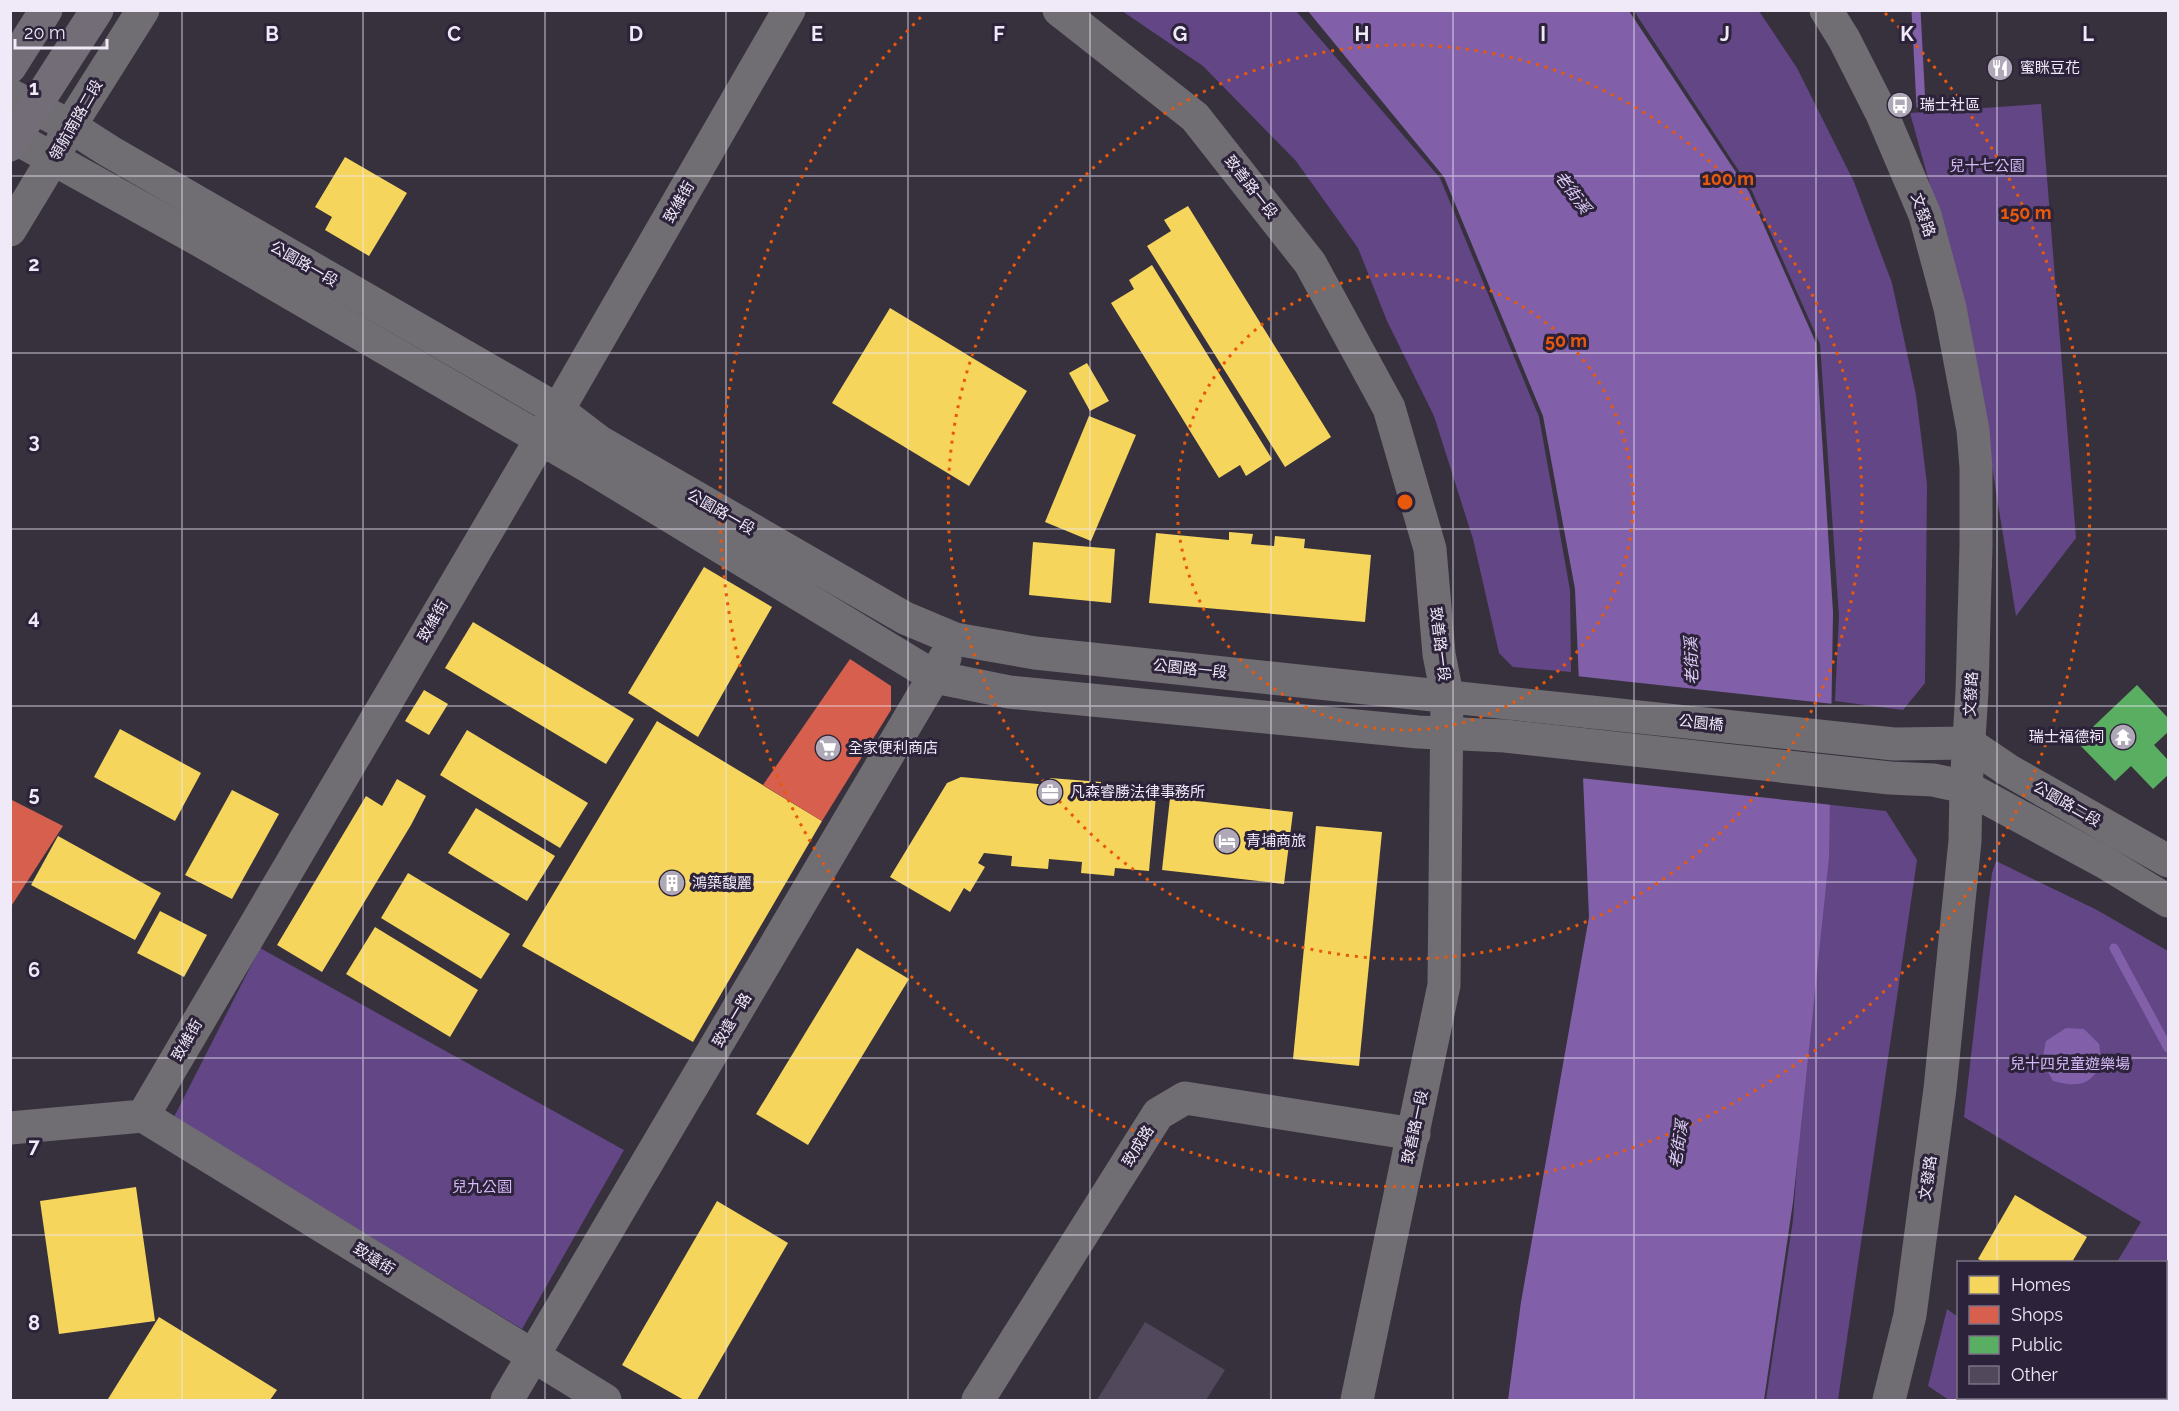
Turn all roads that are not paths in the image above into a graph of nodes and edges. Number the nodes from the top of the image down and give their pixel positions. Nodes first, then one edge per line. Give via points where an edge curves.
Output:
1 (46, 10) edge
2 (97, 10) edge
3 (142, 10) edge
4 (789, 10) edge
5 (1059, 10) edge
6 (1826, 10) edge
7 (10, 67) edge
8 (23, 101) edge
9 (70, 126) junction
10 (12, 139) edge
11 (53, 159) junction
12 (10, 230) edge
13 (558, 410) junction
14 (540, 439) junction
15 (955, 639) junction
16 (935, 677) junction
17 (1447, 695) junction
18 (1509, 702) joint
19 (1448, 734) junction
20 (1968, 743) junction
21 (1965, 787) junction
22 (2169, 861) edge
23 (2169, 901) edge
24 (143, 1116) junction
25 (10, 1128) edge
26 (1414, 1134) junction
27 (532, 1357) junction
28 (507, 1401) edge
29 (605, 1401) edge
30 (978, 1401) edge
31 (1357, 1401) edge
32 (1889, 1401) edge

1 - 7 main road
2 - 8 main road
3 - 9 street, 領航南路二段
4 - 13 street, 致維街
5 - 17 street, 致善路一段 via 1195,117 1311,263 1389,408 1430,549 1439,654
6 - 20 street, 文發路 via 1882,114 1926,215 1950,308 1973,430 1976,468 1973,680
8 - 9 street, 公園路一段
8 - 10 main road
9 - 11 street, 領航南路二段
9 - 13 street, 公園路一段
10 - 11 street, 公園路一段
11 - 12 street, 領航南路二段
11 - 14 street, 公園路一段
13 - 14 street, 致維街
13 - 15 street, 公園路一段 via 600,442 905,618
14 - 16 street, 公園路一段
14 - 24 street, 致維街
15 - 16 street, 致遠一路
15 - 17 street, 公園路一段 via 1035,652
16 - 19 street, 公園路一段 via 1009,692
16 - 27 street, 致遠一路
17 - 18 street, 公園路一段
17 - 19 street, 致善路一段
18 - 20 street, 公園橋 via 1893,744
19 - 21 street, 公園路一段 via 1505,736 1933,780
19 - 26 street, 致善路一段 via 1444,985
20 - 21 street, 文發路
20 - 22 street, 公園路二段 via 2008,770
21 - 23 street
21 - 32 street, 文發路 via 1965,841 1940,1089 1910,1315
24 - 25 street
24 - 27 street, 致遠街
26 - 30 street, 致成路 via 1185,1098 1158,1114
26 - 31 street, 致善路一段
27 - 28 street, 致遠一路
27 - 29 street, 致遠街

